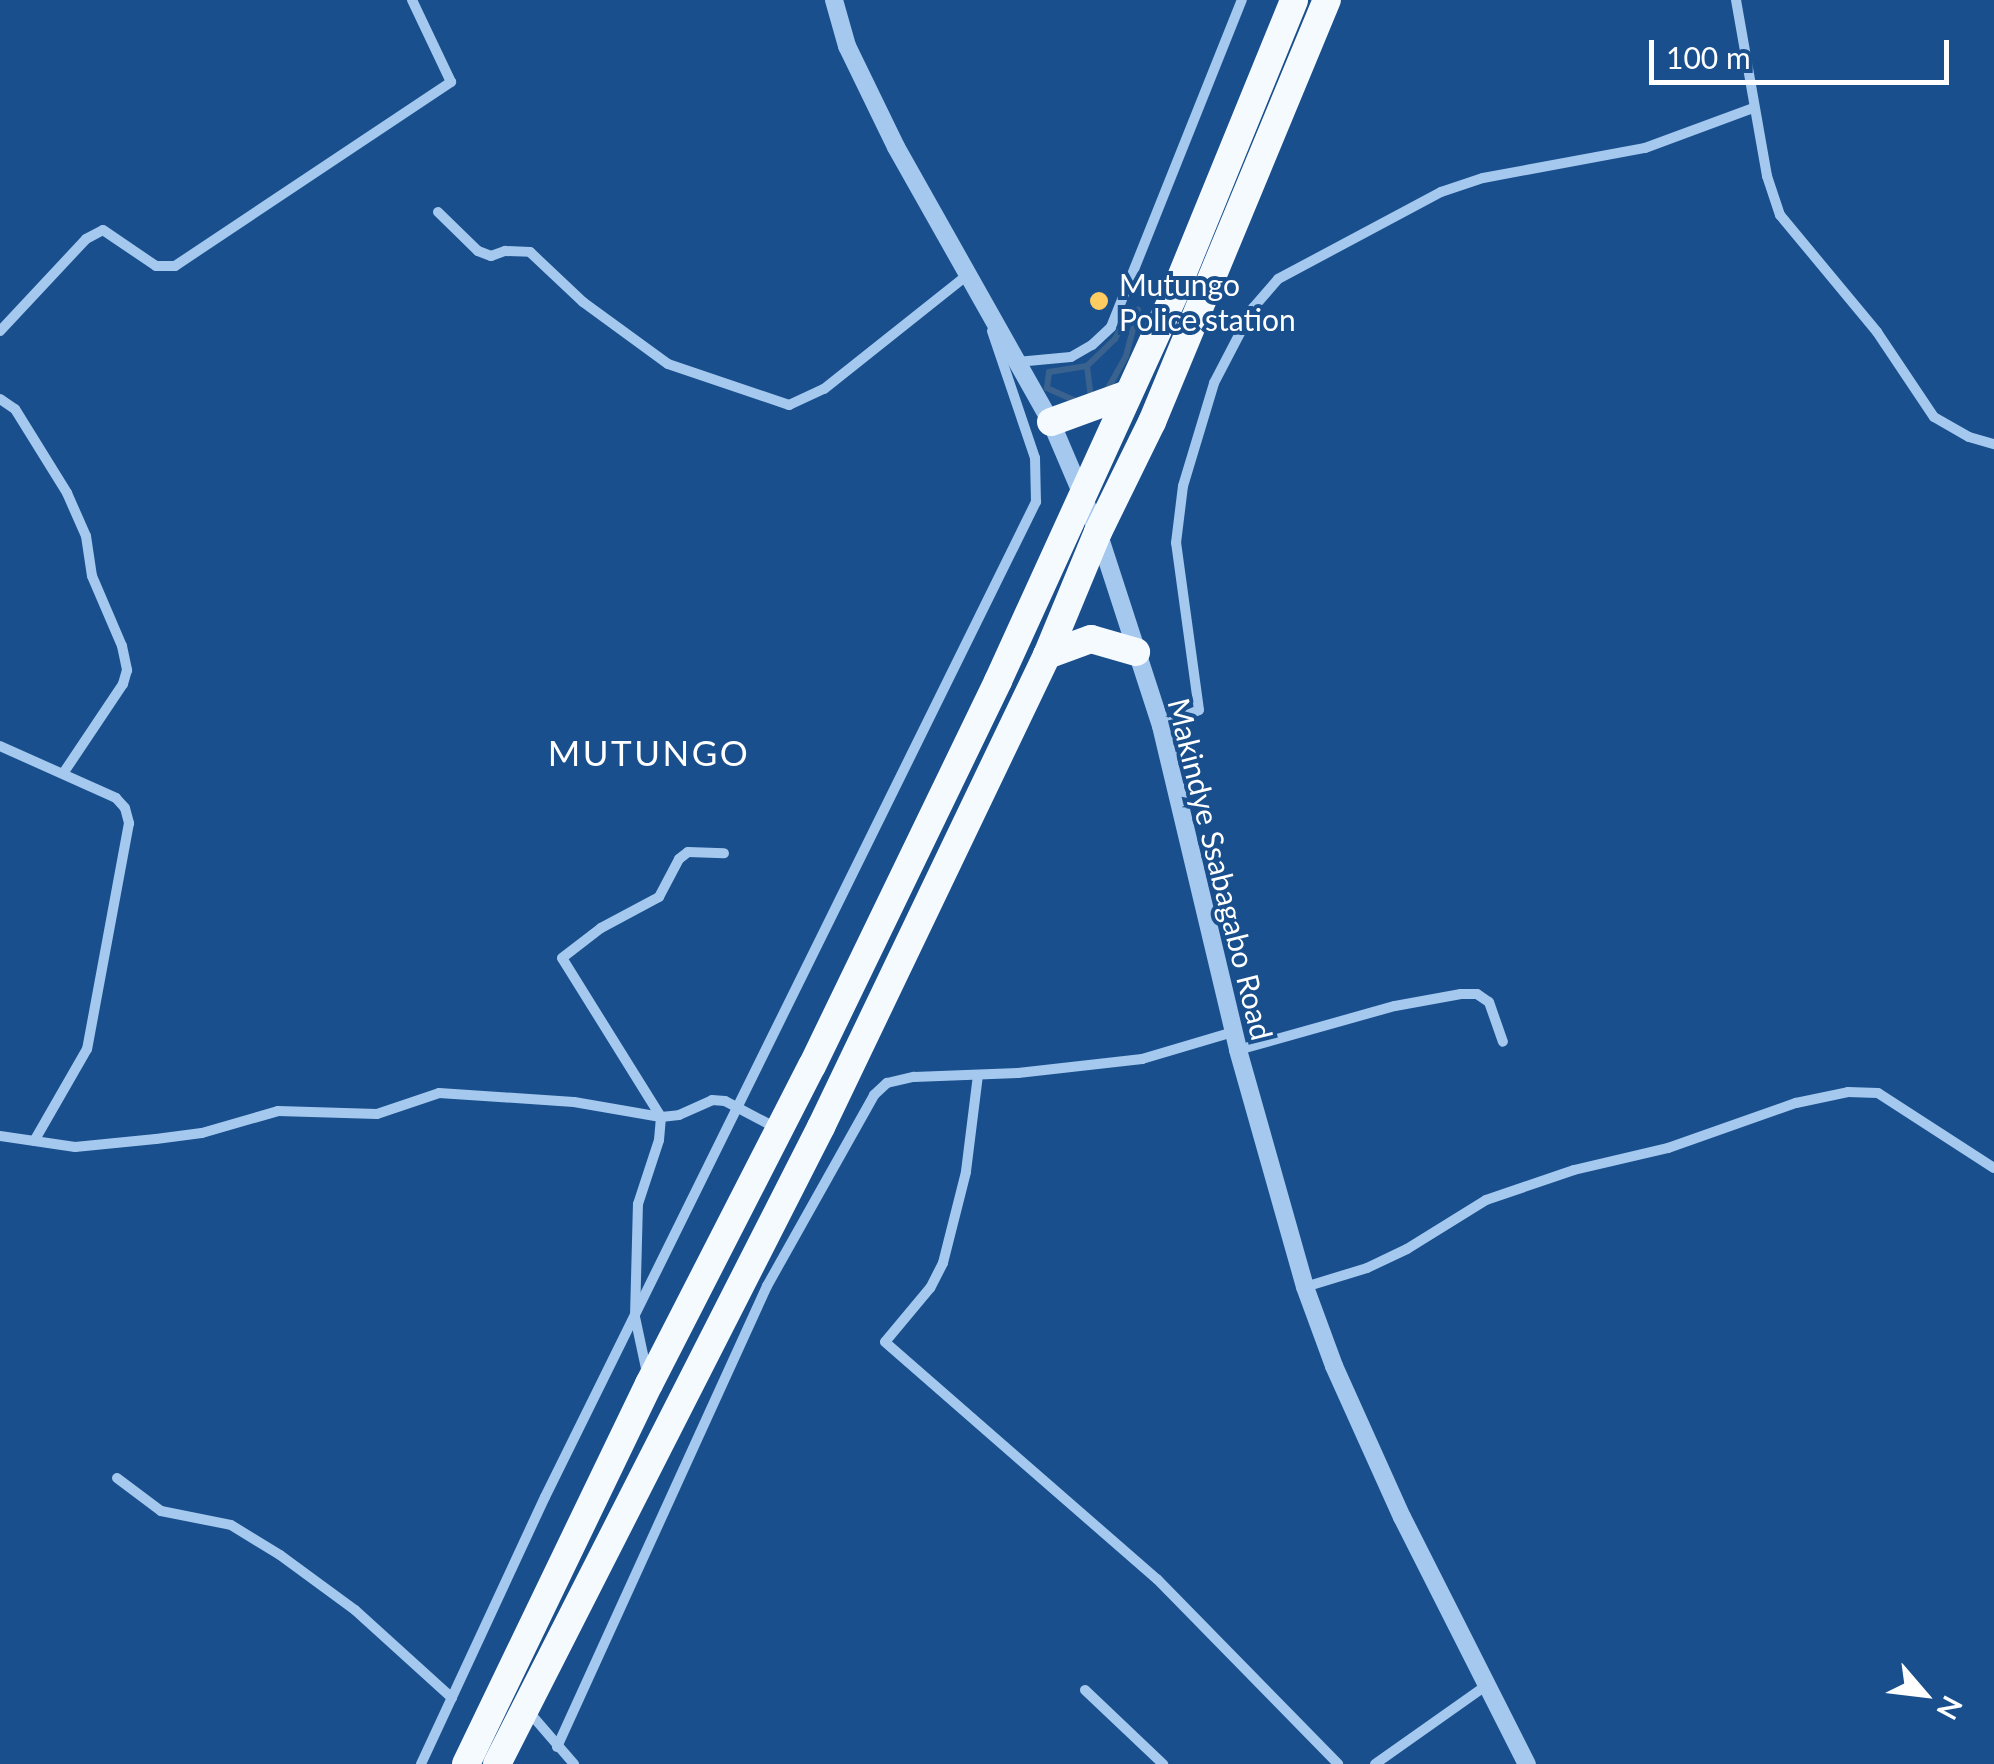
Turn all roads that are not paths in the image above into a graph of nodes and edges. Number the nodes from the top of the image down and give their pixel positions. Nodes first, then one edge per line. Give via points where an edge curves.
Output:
1 (412, 0) edge
2 (834, 0) edge
3 (1242, 0) edge
4 (1294, 0) edge
5 (1327, 0) edge
6 (1736, 0) edge
7 (1753, 108) junction
8 (438, 212) dead end
9 (966, 276) junction
10 (981, 302) junction
11 (0, 330) edge
12 (1016, 362) junction
13 (1128, 394) junction
14 (0, 399) edge
15 (1051, 422) junction
16 (1994, 444) edge
17 (1082, 499) junction
18 (1098, 532) junction
19 (1136, 652) junction
20 (1047, 655) junction
21 (1161, 726) junction
22 (0, 746) edge
23 (64, 772) junction
24 (724, 853) dead end
25 (1236, 1041) junction
26 (1503, 1042) dead end
27 (978, 1074) junction
28 (739, 1106) junction
29 (661, 1117) junction
30 (780, 1131) junction
31 (0, 1136) edge
32 (34, 1141) junction
33 (1994, 1168) edge
34 (1305, 1287) junction
35 (635, 1317) junction
36 (649, 1384) junction
37 (118, 1478) dead end
38 (1486, 1684) junction
39 (1085, 1690) dead end
40 (452, 1698) junction
41 (526, 1708) junction
42 (557, 1746) junction
43 (421, 1764) edge
44 (466, 1764) edge
45 (498, 1764) edge
46 (574, 1764) edge
47 (1163, 1764) edge
48 (1338, 1764) edge
49 (1375, 1764) edge
50 (1527, 1764) edge

1 - 11 street via 451,82 176,266 156,266 103,230
2 - 9 street, Makindye Ssabagabo Road via 847,46
3 - 12 street via 1110,327 1071,357
4 - 13 highway
5 - 18 highway via 1152,422
6 - 7 street
7 - 16 street via 1780,215 1878,332 1934,417
7 - 21 street via 1645,148 1441,192 1278,279 1253,308 1214,382 1183,486 1176,543 1199,710
8 - 9 street via 478,251 530,252 595,312 668,364 789,405 824,389
9 - 10 street, Makindye Ssabagabo Road
10 - 12 street, Makindye Ssabagabo Road
10 - 28 street via 1035,458 1036,502
12 - 15 street, Makindye Ssabagabo Road
13 - 15 highway
13 - 17 highway
14 - 23 street via 15,409 67,493 128,670
15 - 17 street, Makindye Ssabagabo Road
17 - 18 street, Makindye Ssabagabo Road
17 - 30 highway
18 - 19 street, Makindye Ssabagabo Road
18 - 20 highway
19 - 20 highway via 1091,639
19 - 21 street, Makindye Ssabagabo Road
20 - 41 highway via 821,1127
21 - 25 street, Makindye Ssabagabo Road
22 - 23 street
23 - 32 street via 116,798 129,823 87,1049
24 - 29 street via 688,852 659,897 562,958
25 - 26 street via 1477,994 1489,1002
25 - 27 street via 1142,1059
25 - 34 street, Makindye Ssabagabo Road
27 - 42 street via 896,1080 874,1094 767,1286
27 - 48 street via 966,1172 943,1263 884,1342 1158,1580
28 - 29 street via 712,1100
28 - 30 street
28 - 35 street
29 - 32 street via 574,1102 439,1094 378,1114 278,1110 178,1137 76,1147
29 - 35 street via 638,1204
30 - 36 highway
31 - 32 street
33 - 34 street via 1878,1093 1848,1092 1486,1200 1407,1250
34 - 38 street, Makindye Ssabagabo Road via 1402,1517
35 - 36 street
35 - 40 street
36 - 44 highway
37 - 40 street via 161,1511 231,1525 280,1555 355,1610
38 - 49 street
38 - 50 street, Makindye Ssabagabo Road
39 - 47 street
40 - 43 street
41 - 42 street
41 - 45 highway
42 - 46 street

